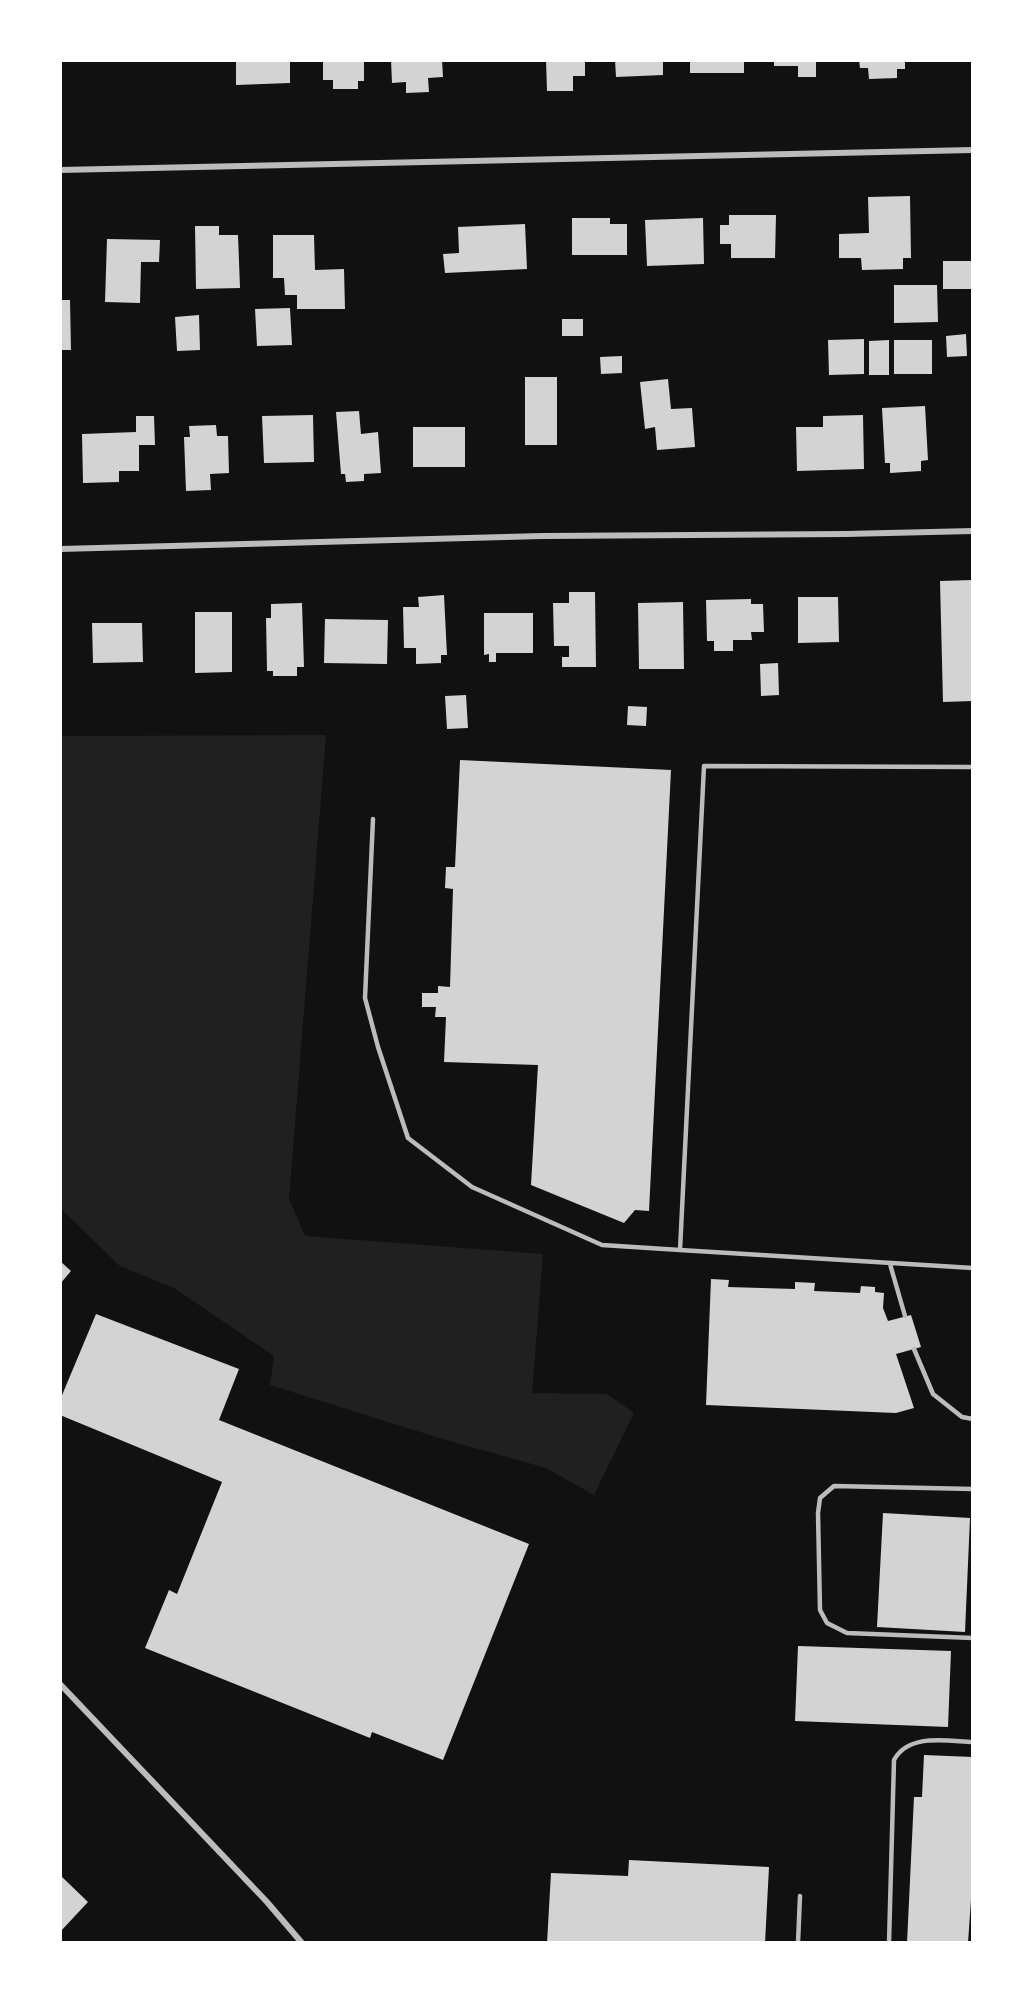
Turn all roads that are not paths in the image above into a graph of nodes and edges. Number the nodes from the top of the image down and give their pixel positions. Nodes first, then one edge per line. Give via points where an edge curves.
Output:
1 (973, 150) edge
2 (60, 170) edge
3 (973, 531) edge
4 (60, 549) edge
5 (973, 767) edge
6 (373, 819) dead end
7 (680, 1250) junction
8 (890, 1264) junction
9 (973, 1268) edge
10 (905, 1316) dead end
11 (914, 1349) dead end
12 (973, 1419) edge
13 (973, 1489) edge
14 (973, 1638) edge
15 (60, 1684) edge
16 (973, 1742) edge
17 (800, 1896) dead end
18 (302, 1943) edge
19 (798, 1943) edge
20 (889, 1943) edge

1 - 2 street
3 - 4 street via 542,536
5 - 7 lane via 704,766
6 - 7 lane via 366,998 408,1138 472,1187 602,1245
7 - 8 lane
8 - 9 lane
8 - 10 lane
11 - 12 lane via 933,1394 962,1417
13 - 14 lane via 834,1486 820,1498 818,1513 820,1610 827,1623 847,1633
15 - 18 street
16 - 20 lane via 912,1743 900,1750 894,1761
17 - 19 lane

